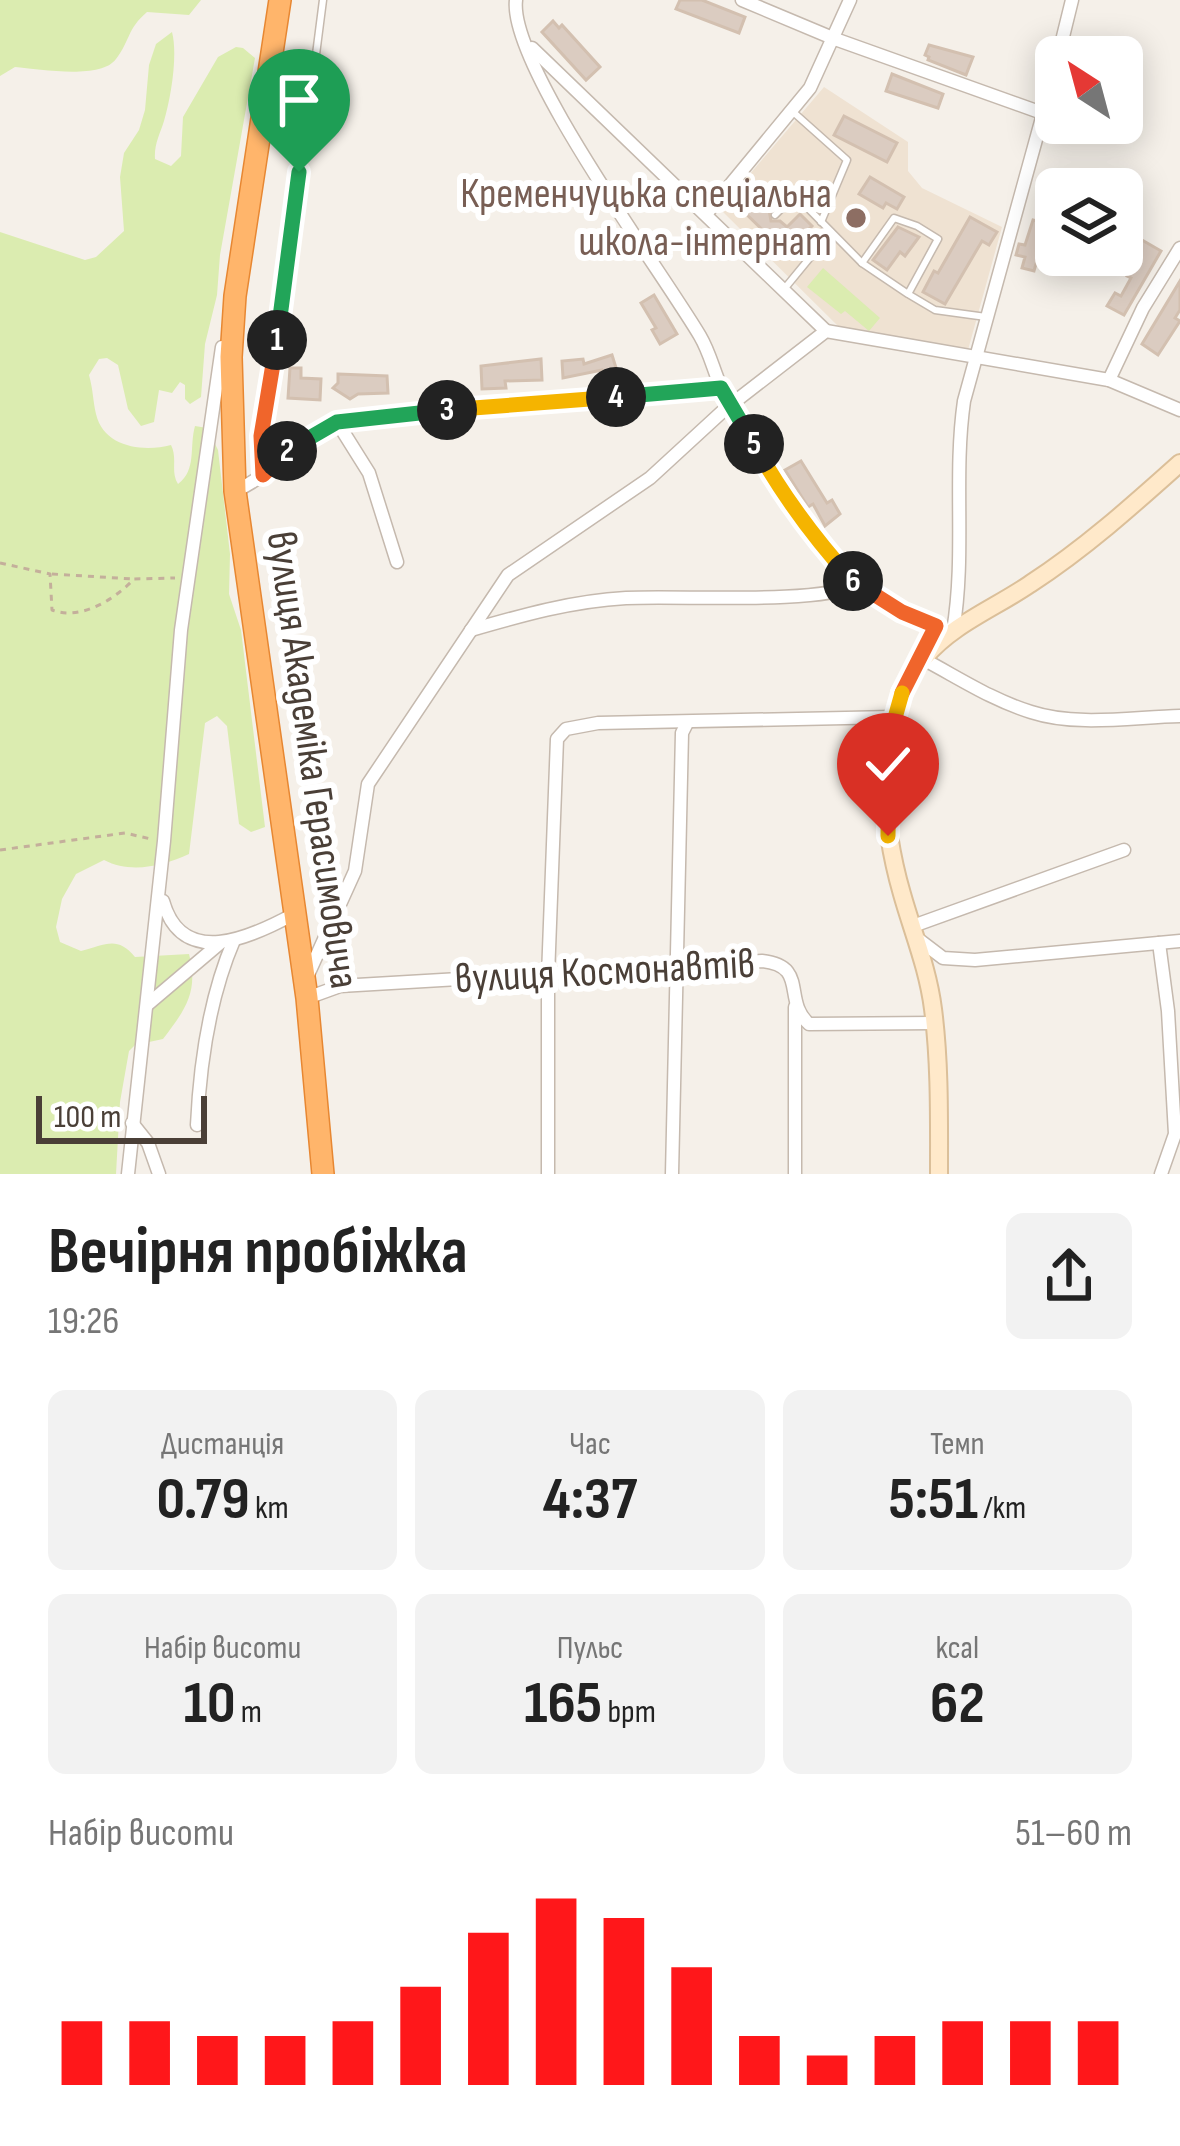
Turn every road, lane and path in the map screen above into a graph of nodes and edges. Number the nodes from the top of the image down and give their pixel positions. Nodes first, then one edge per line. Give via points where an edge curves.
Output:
1 (280, 0) edge
2 (323, 0) edge
3 (516, 0) edge
4 (742, 0) edge
5 (850, 0) edge
6 (1072, 0) edge
7 (1063, 36) edge
8 (524, 38) junction
9 (835, 39) junction
10 (791, 110) junction
11 (1035, 110) edge
12 (1036, 144) edge
13 (707, 213) junction
14 (775, 215) dead end
15 (821, 222) junction
16 (831, 232) junction
17 (1180, 248) edge
18 (862, 263) junction
19 (784, 288) junction
20 (908, 294) junction
21 (235, 296) junction
22 (986, 317) junction
23 (826, 331) junction
24 (975, 356) junction
25 (1109, 380) junction
26 (721, 388) junction
27 (733, 404) junction
28 (1180, 410) edge
29 (337, 422) junction
30 (1180, 464) edge
31 (263, 475) junction
32 (235, 491) junction
33 (397, 562) dead end
34 (0, 563) edge
35 (50, 574) junction
36 (189, 577) junction
37 (134, 579) junction
38 (856, 585) junction
39 (944, 628) junction
40 (472, 631) junction
41 (922, 659) junction
42 (1180, 716) edge
43 (893, 717) junction
44 (687, 723) junction
45 (164, 842) junction
46 (0, 850) edge
47 (1124, 850) dead end
48 (160, 888) junction
49 (294, 914) junction
50 (916, 933) junction
51 (234, 940) junction
52 (1180, 941) edge
53 (1159, 943) junction
54 (219, 944) junction
55 (675, 968) junction
56 (548, 976) junction
57 (306, 990) junction
58 (147, 1005) junction
59 (795, 1005) junction
60 (934, 1023) junction
61 (133, 1123) junction
62 (196, 1125) dead end
63 (128, 1174) edge
64 (159, 1174) edge
65 (323, 1174) edge
66 (548, 1174) edge
67 (672, 1174) edge
68 (796, 1174) edge
69 (939, 1174) edge
70 (1161, 1174) edge

1 - 21 highway, вулиця Академіка Герасимовича
2 - 31 lane via 261,436
3 - 8 street
4 - 9 street
5 - 9 street
6 - 7 street
8 - 13 street
8 - 26 street via 581,149 699,333
9 - 10 street
9 - 11 street
10 - 13 street
10 - 15 lane via 847,160
12 - 22 street
13 - 19 street
14 - 15 lane via 795,195
15 - 16 lane
16 - 18 lane
16 - 19 lane
17 - 25 street
18 - 20 lane
18 - 20 lane via 895,218 938,239
19 - 23 street
20 - 22 lane via 935,310
21 - 32 highway, вулиця Академіка Герасимовича
21 - 36 street
22 - 24 street
23 - 24 street
23 - 27 street
24 - 25 street
24 - 39 street via 959,434 961,548
25 - 28 street
26 - 27 street
26 - 29 street
27 - 38 street via 778,487
27 - 40 street via 650,478 508,575
29 - 31 street
29 - 33 street via 369,473
30 - 39 main road via 1072,556
31 - 32 street
32 - 49 highway, вулиця Академіка Герасимовича
34 - 35 path
35 - 37 path
35 - 37 path via 52,610 60,614 117,597
36 - 37 path
36 - 45 street
38 - 39 street
38 - 40 street via 571,604
39 - 41 main road
40 - 57 street via 368,784 355,871
41 - 42 street via 1036,714
41 - 43 main road
43 - 44 street
43 - 50 main road via 888,836
44 - 55 street
44 - 56 street via 579,724 557,739
45 - 46 path via 125,833
45 - 48 street
47 - 50 street
48 - 54 street via 180,932
48 - 58 street
49 - 51 street
49 - 57 highway, вулиця Академіка Герасимовича
50 - 53 street via 943,958 975,960
50 - 60 main road
51 - 54 street
51 - 62 street via 214,995
52 - 53 street
53 - 70 street via 1175,1135
54 - 58 street
55 - 56 street, вулиця Космонавтів
55 - 59 street, вулиця Космонавтів via 773,962 789,973
55 - 67 street
56 - 57 street, вулиця Космонавтів
56 - 66 street
57 - 65 highway, вулиця Академіка Герасимовича
58 - 61 street
59 - 60 street, вулиця Космонавтів via 803,1020 820,1026
59 - 68 street
60 - 69 main road
61 - 63 street
61 - 64 street

